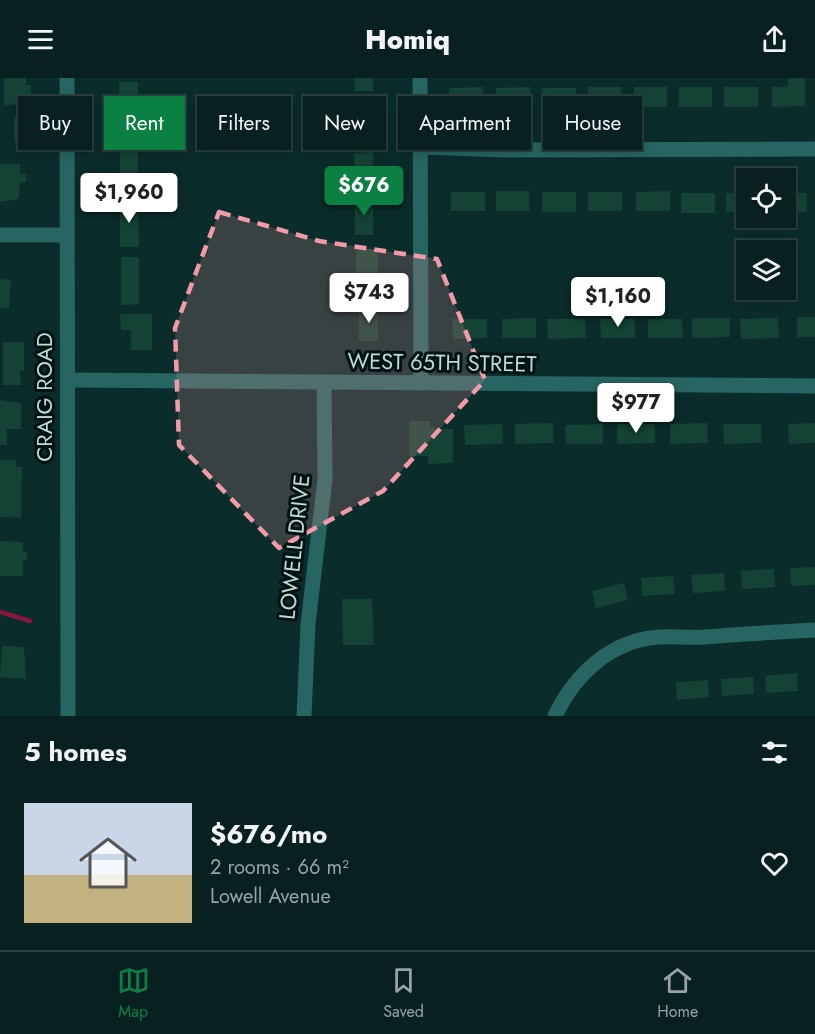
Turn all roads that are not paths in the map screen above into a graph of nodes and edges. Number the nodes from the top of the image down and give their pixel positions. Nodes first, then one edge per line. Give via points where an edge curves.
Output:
1 (67, 78) edge
2 (420, 78) edge
3 (420, 96) edge
4 (815, 149) edge
5 (420, 150) edge
6 (531, 150) edge
7 (0, 235) edge
8 (67, 235) junction
9 (68, 380) junction
10 (324, 383) junction
11 (421, 383) junction
12 (815, 386) edge
13 (815, 630) edge
14 (68, 716) edge
15 (304, 716) edge
16 (555, 716) edge

1 - 8 street, CRAIG ROAD
2 - 3 street
4 - 6 street
5 - 11 street
7 - 8 street
8 - 9 street, CRAIG ROAD
9 - 10 street, WEST 65TH STREET
9 - 14 street, CRAIG ROAD
10 - 11 street, WEST 65TH STREET
10 - 15 street, LOWELL DRIVE via 325,479 308,624
11 - 12 street, WEST 65TH STREET
13 - 16 street via 643,640 597,661 580,676

